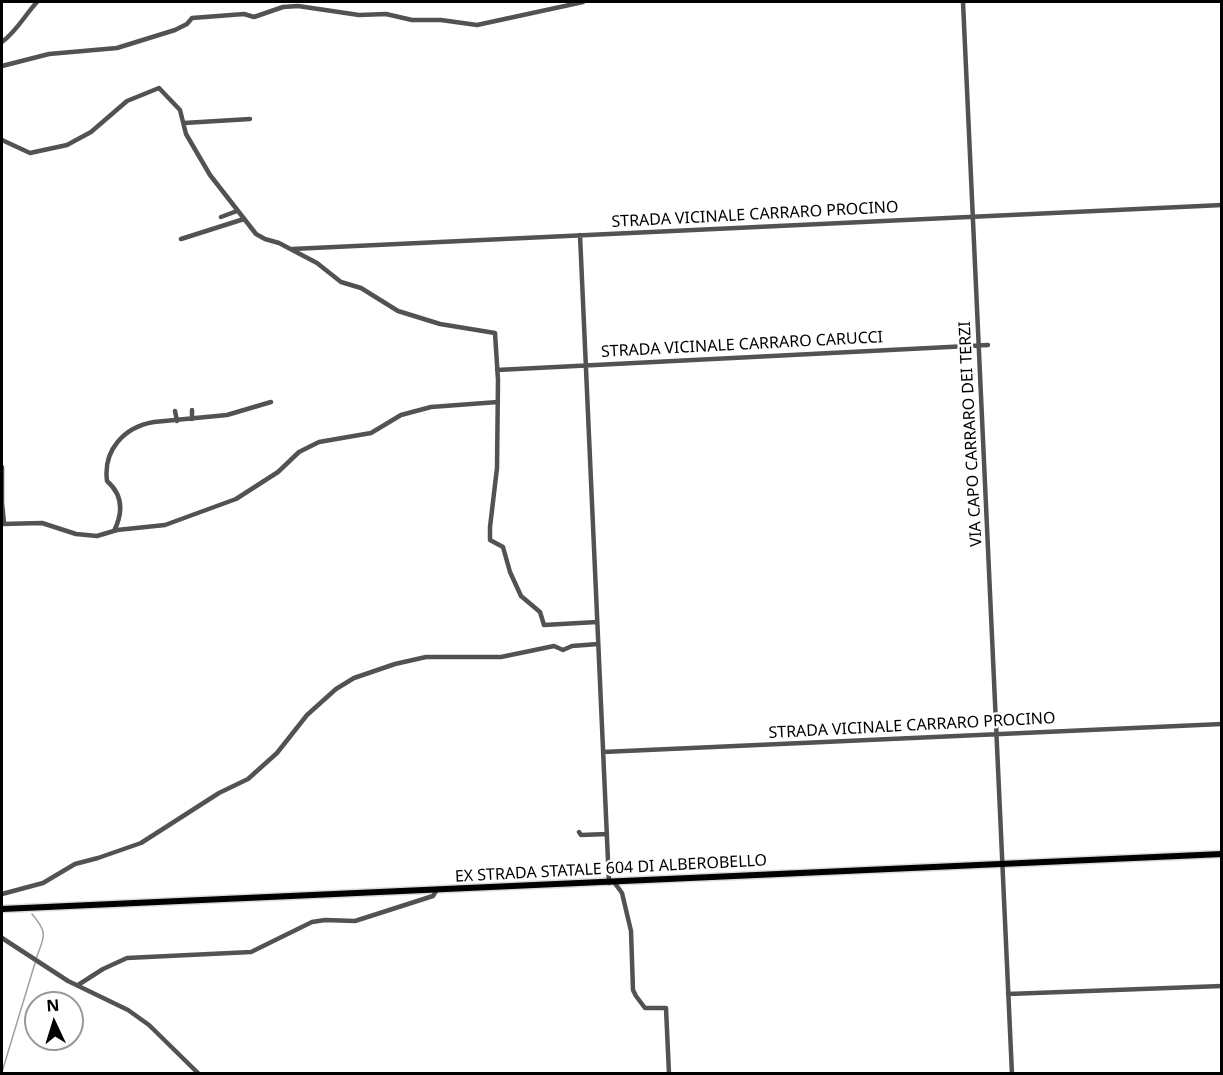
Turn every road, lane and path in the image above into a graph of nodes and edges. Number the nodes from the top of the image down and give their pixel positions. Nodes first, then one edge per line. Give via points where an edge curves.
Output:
1 (37, 2) edge
2 (583, 2) edge
3 (963, 2) edge
4 (2, 42) edge
5 (2, 66) edge
6 (250, 119) dead end
7 (184, 123) junction
8 (2, 140) edge
9 (1221, 205) edge
10 (237, 211) junction
11 (221, 217) dead end
12 (973, 217) junction
13 (244, 219) junction
14 (580, 235) junction
15 (181, 239) dead end
16 (290, 249) junction
17 (988, 345) dead end
18 (979, 346) junction
19 (586, 365) junction
20 (497, 370) junction
21 (271, 402) dead end
22 (498, 402) junction
23 (192, 410) dead end
24 (175, 411) dead end
25 (192, 419) junction
26 (177, 421) junction
27 (2, 467) edge
28 (3, 523) edge
29 (114, 531) junction
30 (597, 622) junction
31 (598, 644) junction
32 (1221, 724) edge
33 (996, 734) junction
34 (603, 752) junction
35 (579, 832) dead end
36 (607, 834) junction
37 (1221, 854) edge
38 (1002, 864) junction
39 (612, 882) junction
40 (436, 891) junction
41 (2, 894) edge
42 (2, 909) edge
43 (2, 938) edge
44 (78, 985) junction
45 (1221, 986) edge
46 (1008, 994) junction
47 (199, 1074) edge
48 (669, 1074) edge
49 (1012, 1074) edge

1 - 4 street
2 - 5 street via 477,25 290,6 254,17 244,14 192,18 175,30 128,45 50,54
3 - 12 street, VIA CAPO CARRARO DEI TERZI
6 - 7 street
7 - 8 street via 178,107 158,88 127,101 91,132 67,145 30,153
7 - 10 street via 210,175
9 - 12 street, STRADA VICINALE CARRARO PROCINO
10 - 11 street
10 - 13 street
12 - 14 street, STRADA VICINALE CARRARO PROCINO
12 - 18 street, VIA CAPO CARRARO DEI TERZI
13 - 15 street
13 - 16 street via 260,237
14 - 16 street, STRADA VICINALE CARRARO PROCINO
14 - 19 street
16 - 20 street via 341,282 365,290 398,311 440,324 495,333
17 - 18 street, STRADA VICINALE CARRARO CARUCCI
18 - 19 street, STRADA VICINALE CARRARO CARUCCI
18 - 33 street, VIA CAPO CARRARO DEI TERZI
19 - 20 street, STRADA VICINALE CARRARO CARUCCI
19 - 30 street
20 - 22 street
21 - 25 street via 231,414
22 - 29 street via 431,407 401,415 367,434 319,442 299,452 278,472 234,501 170,524
22 - 30 street via 490,540 503,547 521,596 540,612 544,625
23 - 25 street
24 - 26 street
25 - 26 street
26 - 29 street via 139,425 111,450 107,479 121,501
27 - 28 street
28 - 29 street via 42,522 79,535 100,536
30 - 31 street
31 - 34 street
31 - 41 street via 562,650 554,646 501,657 426,657 354,678 307,715 277,753 248,779 141,843 75,864 43,883
32 - 33 street, STRADA VICINALE CARRARO PROCINO
33 - 34 street, STRADA VICINALE CARRARO PROCINO
33 - 38 street, VIA CAPO CARRARO DEI TERZI
34 - 36 street
35 - 36 street
36 - 39 street
37 - 38 main road, EX STRADA STATALE 604 DI ALBEROBELLO
38 - 39 main road, EX STRADA STATALE 604 DI ALBEROBELLO
38 - 46 street, VIA CAPO CARRARO DEI TERZI
39 - 40 main road, EX STRADA STATALE 604 DI ALBEROBELLO
39 - 48 street via 622,893 631,931 634,993 645,1008 666,1008
40 - 42 main road, EX STRADA STATALE 604 DI ALBEROBELLO
40 - 44 street via 433,896 355,921 308,924 251,952 122,959
43 - 44 street
44 - 47 street via 141,1019
45 - 46 street
46 - 49 street, VIA CAPO CARRARO DEI TERZI

